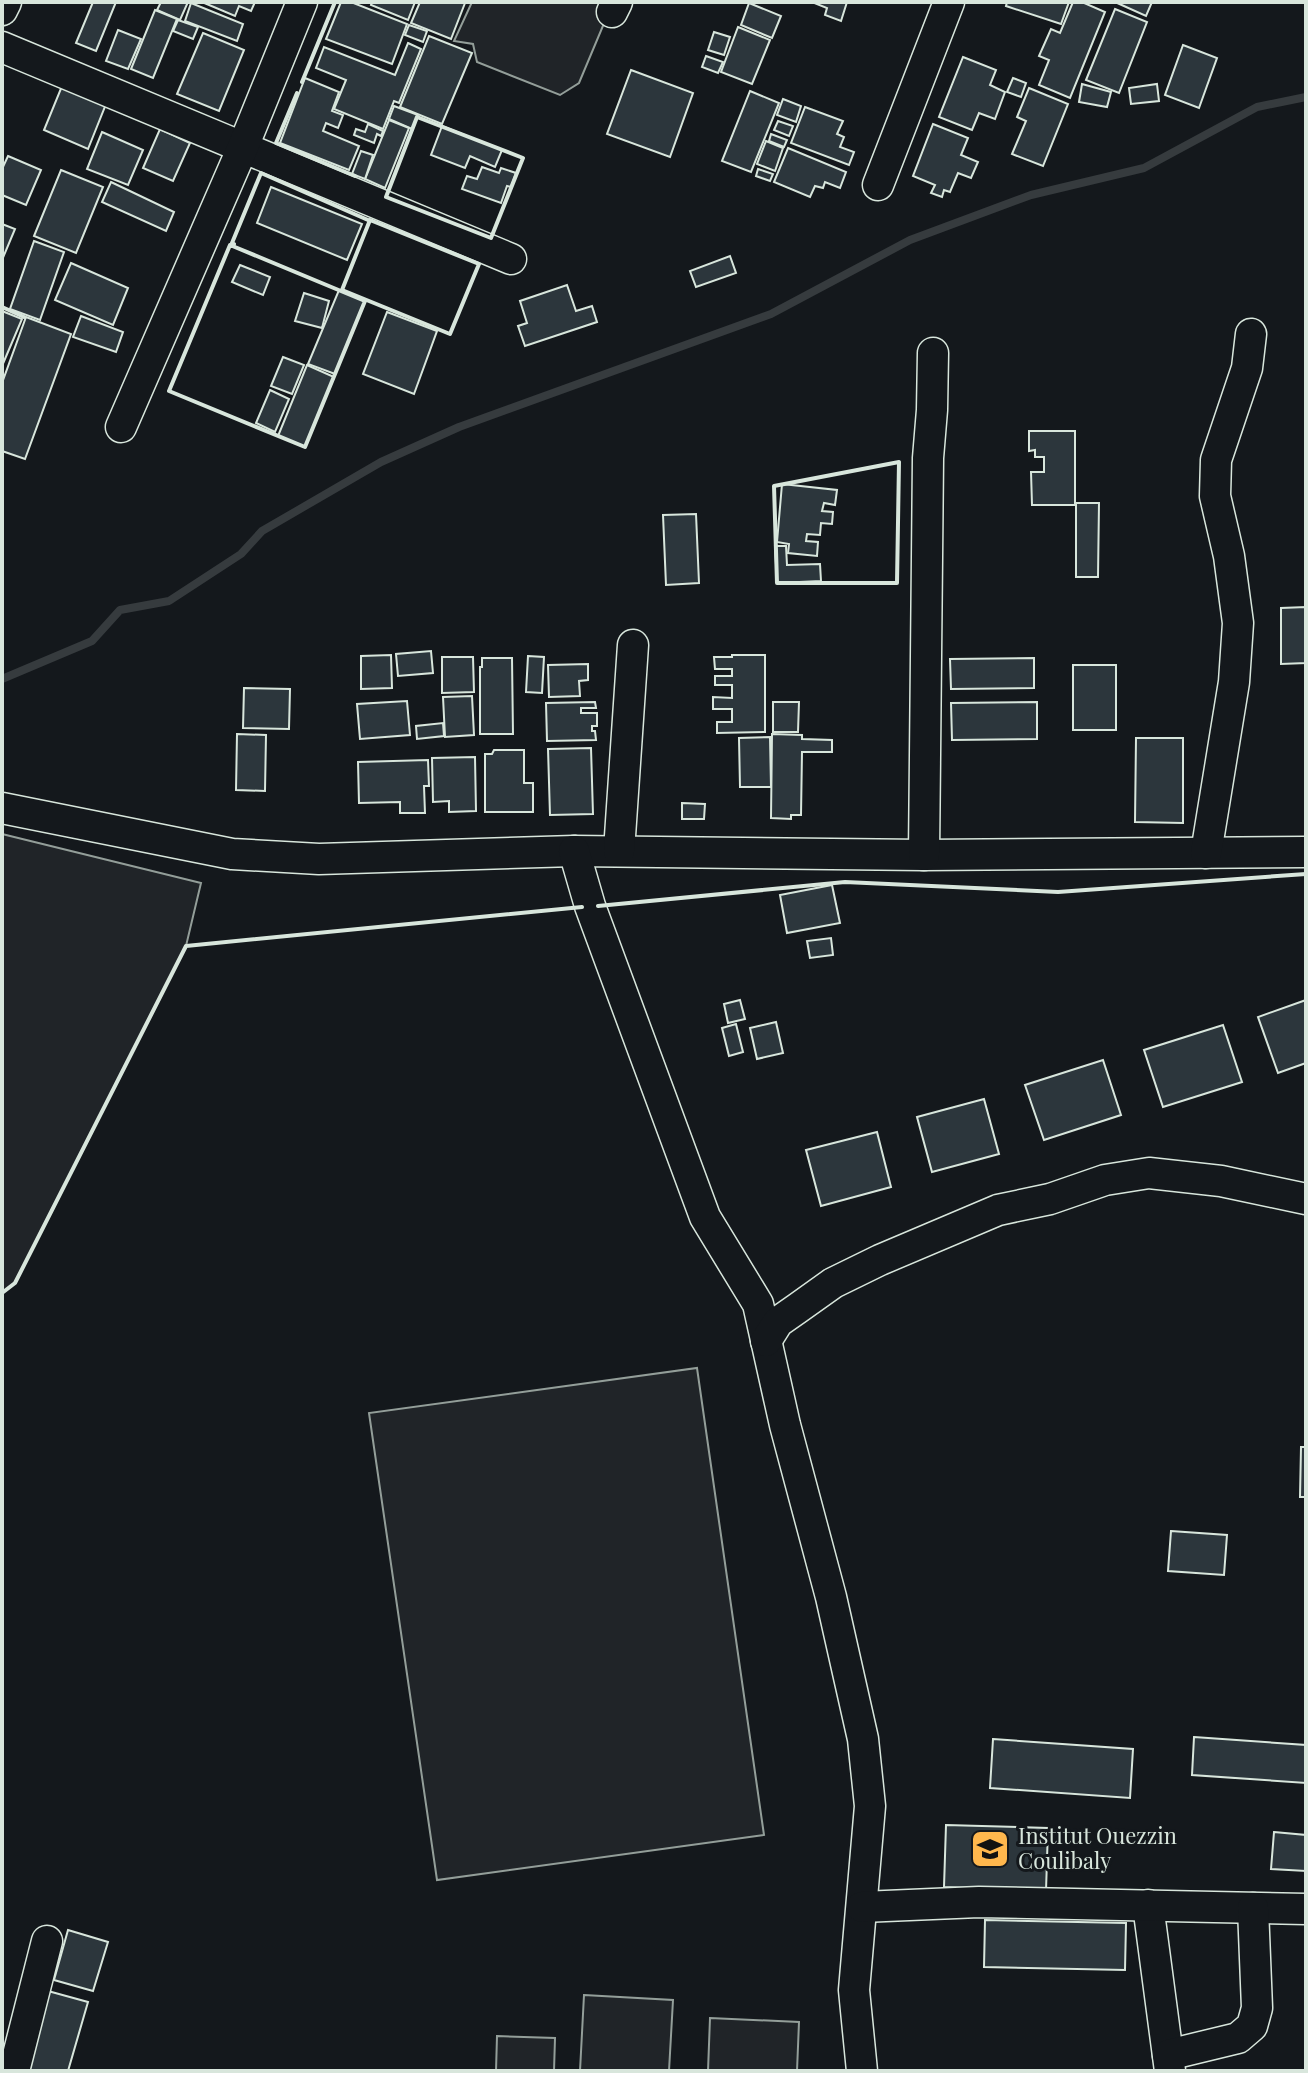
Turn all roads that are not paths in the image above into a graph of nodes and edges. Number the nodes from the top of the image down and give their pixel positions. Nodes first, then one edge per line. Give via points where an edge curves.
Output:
1 (6, 2) edge
2 (302, 2) edge
3 (949, 2) edge
4 (2, 10) edge
5 (2, 47) edge
6 (243, 147) junction
7 (878, 185) dead end
8 (511, 259) dead end
9 (1251, 334) dead end
10 (933, 353) dead end
11 (121, 427) dead end
12 (633, 645) dead end
13 (2, 808) edge
14 (574, 851) junction
15 (619, 851) junction
16 (1306, 852) edge
17 (1206, 853) junction
18 (924, 855) junction
19 (1306, 1199) edge
20 (766, 1341) junction
21 (1148, 1905) junction
22 (862, 1907) junction
23 (1253, 1908) junction
24 (1306, 1909) edge
25 (47, 1941) dead end
26 (1169, 2063) edge
27 (14, 2071) edge
28 (862, 2071) edge

1 - 4 street
2 - 6 street
3 - 7 street
5 - 6 street
6 - 8 street
6 - 11 street
9 - 17 street via 1247,368 1216,460 1215,496 1238,623 1234,682
10 - 18 street
12 - 15 street
13 - 14 street via 232,854 319,859
14 - 15 street
14 - 20 street via 705,1217 758,1304
15 - 18 street
16 - 17 street
17 - 18 street
19 - 20 street via 1149,1173 1105,1180 998,1210 880,1260 833,1283 778,1322
20 - 22 street via 863,1739 870,1806
21 - 22 street via 979,1902
21 - 23 street
21 - 26 street
22 - 28 street via 854,1990
23 - 24 street
23 - 26 street via 1257,2008 1252,2026 1238,2038
25 - 27 street

